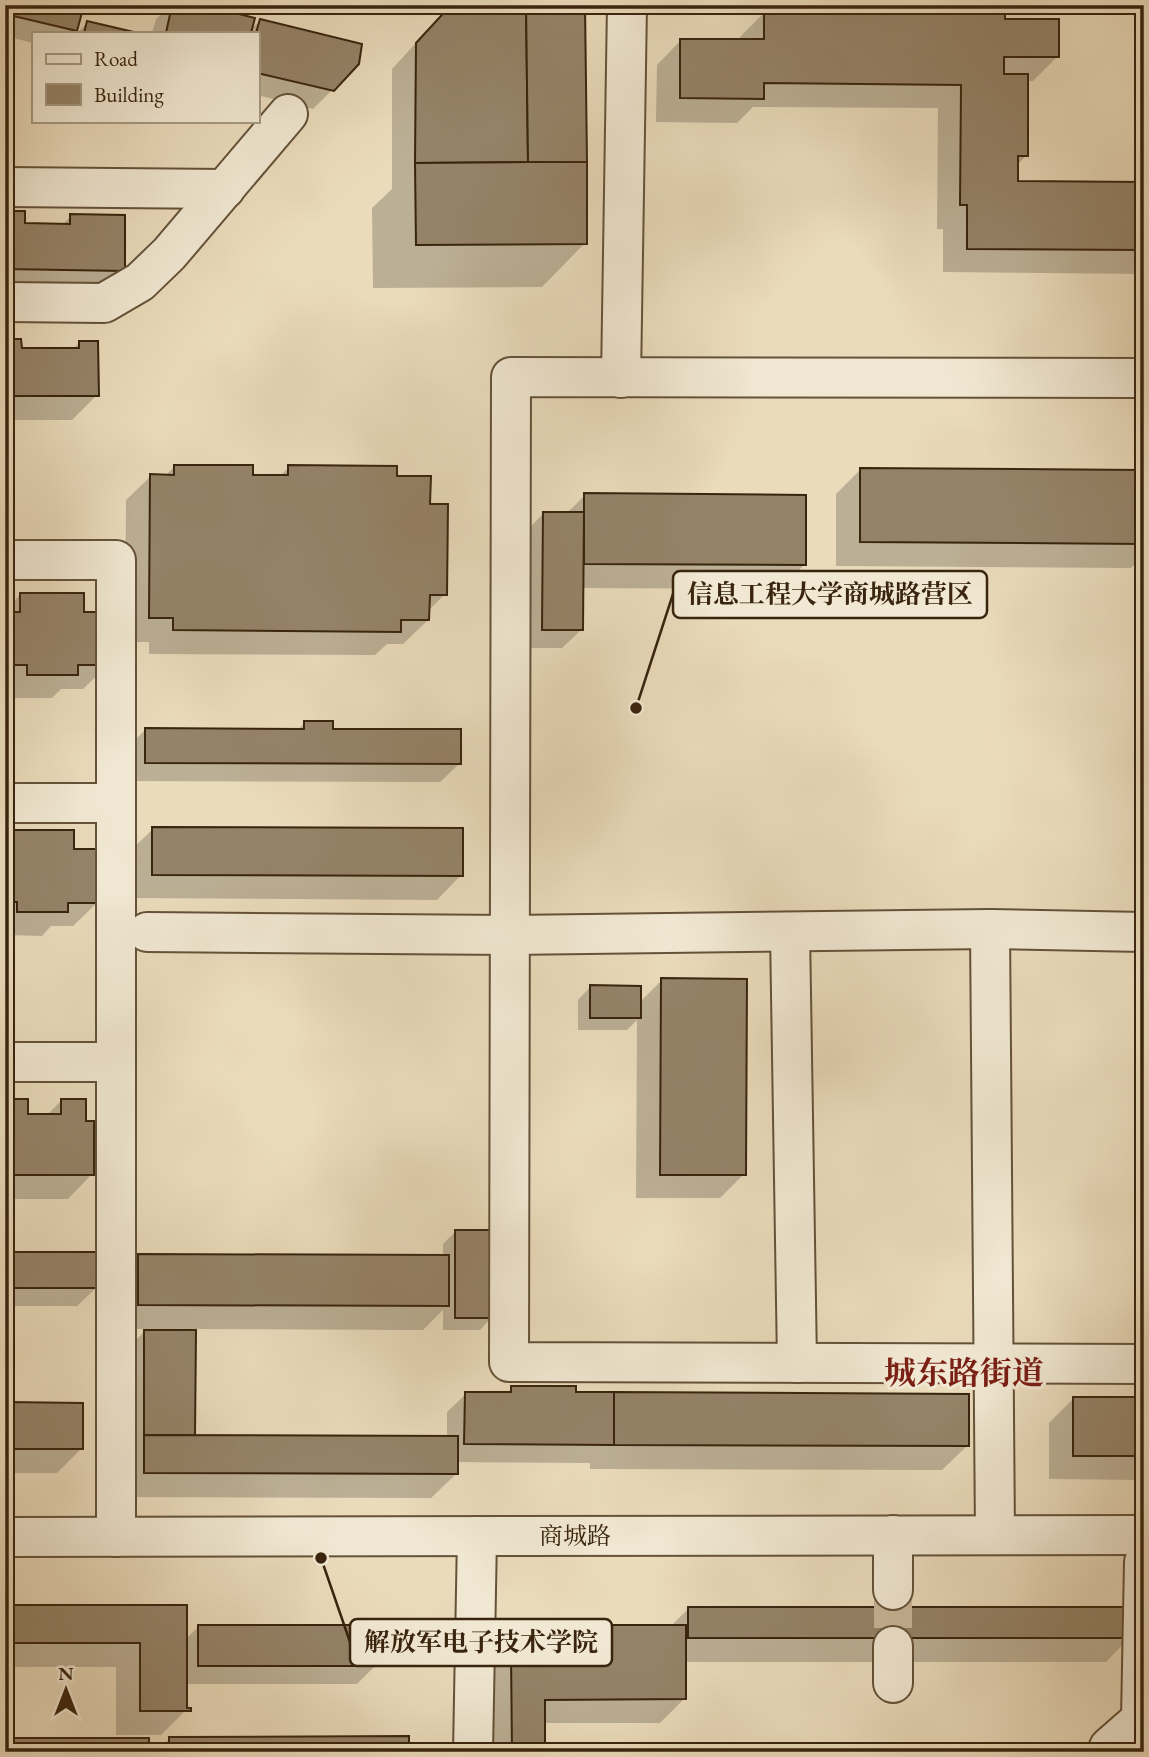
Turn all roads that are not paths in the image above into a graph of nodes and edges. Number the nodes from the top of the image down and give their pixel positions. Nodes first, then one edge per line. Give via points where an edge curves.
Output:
1 (626, 5) edge
2 (288, 114) dead end
3 (5, 187) edge
4 (225, 189) junction
5 (5, 302) edge
6 (621, 378) junction
7 (1144, 378) edge
8 (5, 560) edge
9 (5, 803) edge
10 (116, 803) junction
11 (990, 929) junction
12 (147, 932) dead end
13 (790, 932) junction
14 (1144, 932) edge
15 (510, 935) junction
16 (5, 1062) edge
17 (116, 1062) junction
18 (797, 1363) junction
19 (995, 1364) junction
20 (1144, 1364) edge
21 (892, 1535) junction
22 (995, 1535) junction
23 (1144, 1535) edge
24 (477, 1536) junction
25 (5, 1537) edge
26 (116, 1537) junction
27 (1144, 1562) edge
28 (893, 1590) tunnel mouth
29 (473, 1752) edge
30 (1107, 1752) edge

1 - 6 street
2 - 4 street
3 - 4 street
4 - 5 street via 141,282 104,303
6 - 7 street
6 - 15 street via 511,377
8 - 10 street via 116,560
9 - 10 street
10 - 17 street
11 - 13 street
11 - 14 street
11 - 19 street
12 - 15 street
13 - 15 street
13 - 18 street
15 - 18 street via 509,1362
16 - 17 street
17 - 26 street
18 - 19 street
19 - 20 street
19 - 22 street
21 - 22 street, 商城路
21 - 24 street, 商城路
21 - 28 street
22 - 23 street, 商城路
24 - 26 street, 商城路
24 - 29 street
25 - 26 street, 商城路
27 - 30 street via 1141,1719

